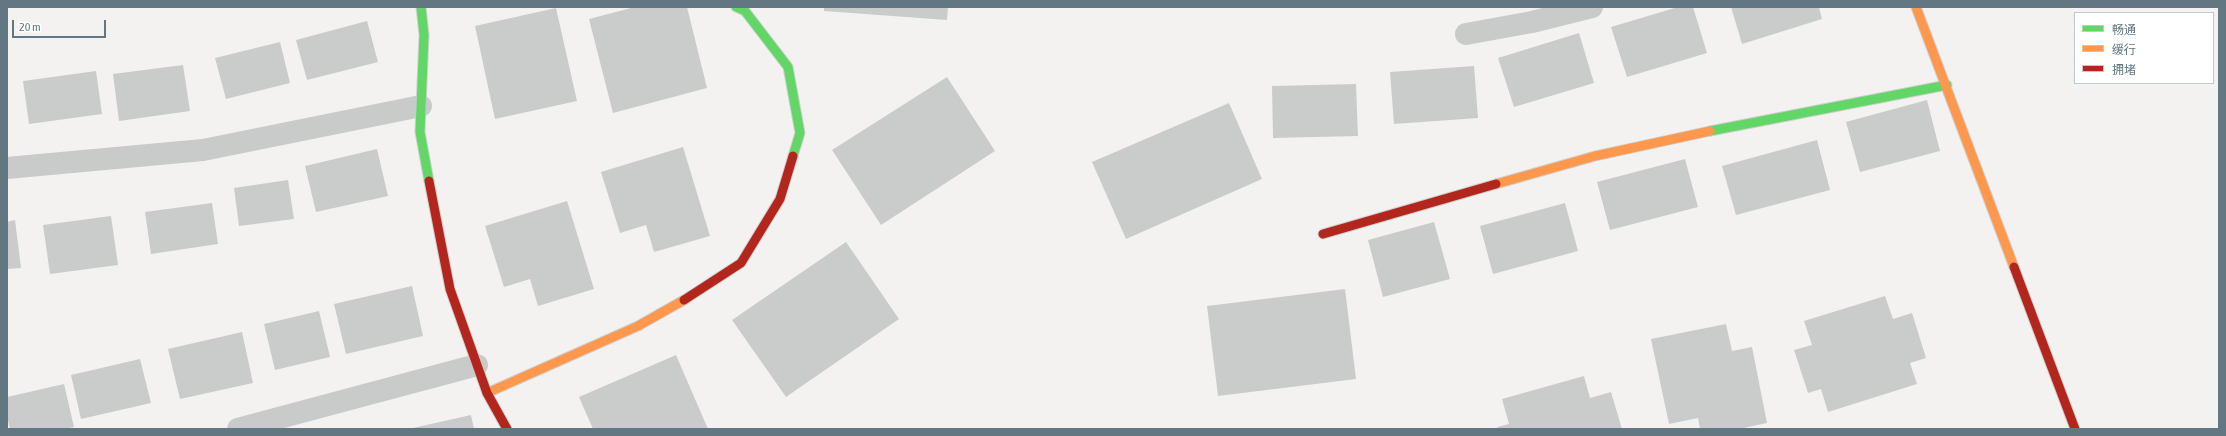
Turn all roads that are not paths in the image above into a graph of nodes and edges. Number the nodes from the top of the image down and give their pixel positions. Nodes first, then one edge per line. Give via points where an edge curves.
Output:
1 (421, 7) edge
2 (736, 7) edge
3 (1592, 7) edge
4 (1916, 7) edge
5 (1466, 34) dead end
6 (1947, 86) junction
7 (421, 106) junction
8 (7, 168) edge
9 (1323, 234) dead end
10 (477, 365) junction
11 (487, 393) junction
12 (238, 429) edge
13 (508, 429) edge
14 (2075, 429) edge

1 - 7 street via 424,35
2 - 11 street via 745,11 788,67 800,133 780,199 741,263 638,326
3 - 5 street via 1532,22
4 - 6 street
6 - 9 street via 1764,119 1595,156
6 - 14 street
7 - 8 street via 204,150
7 - 10 street via 420,132 450,289
10 - 11 street
10 - 12 street
11 - 13 street

